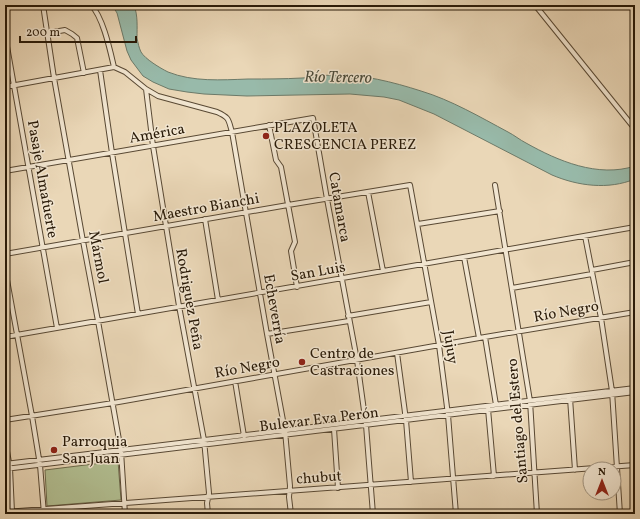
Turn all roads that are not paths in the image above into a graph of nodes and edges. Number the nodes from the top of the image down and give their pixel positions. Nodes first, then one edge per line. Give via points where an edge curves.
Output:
1 (43, 5) edge
2 (91, 5) edge
3 (535, 5) edge
4 (48, 33) junction
5 (5, 35) edge
6 (114, 67) junction
7 (100, 70) junction
8 (84, 73) junction
9 (54, 78) junction
10 (14, 85) junction
11 (5, 87) edge
12 (146, 89) junction
13 (313, 118) joint
14 (269, 125) junction
15 (635, 129) edge
16 (232, 132) junction
17 (152, 146) junction
18 (112, 153) junction
19 (68, 160) junction
20 (28, 167) junction
21 (5, 171) edge
22 (495, 184) dead end
23 (410, 185) joint
24 (368, 192) junction
25 (327, 199) junction
26 (288, 205) junction
27 (500, 211) junction
28 (246, 212) junction
29 (205, 219) junction
30 (418, 224) junction
31 (166, 226) junction
32 (635, 227) edge
33 (126, 233) junction
34 (585, 236) junction
35 (83, 240) junction
36 (43, 248) junction
37 (506, 250) junction
38 (5, 254) edge
39 (464, 257) junction
40 (635, 262) edge
41 (425, 264) junction
42 (5, 268) edge
43 (383, 271) junction
44 (592, 272) junction
45 (341, 279) junction
46 (297, 287) junction
47 (512, 288) junction
48 (260, 293) junction
49 (218, 300) junction
50 (431, 302) junction
51 (179, 306) junction
52 (635, 312) edge
53 (138, 314) junction
54 (348, 316) junction
55 (601, 318) junction
56 (98, 321) junction
57 (349, 321) junction
58 (57, 328) junction
59 (519, 331) junction
60 (267, 334) junction
61 (17, 335) junction
62 (5, 337) edge
63 (485, 337) junction
64 (480, 338) junction
65 (439, 345) junction
66 (397, 353) junction
67 (357, 360) junction
68 (274, 374) junction
69 (235, 381) junction
70 (194, 388) junction
71 (635, 388) edge
72 (635, 392) edge
73 (612, 393) junction
74 (570, 398) junction
75 (113, 403) junction
76 (530, 403) junction
77 (496, 405) junction
78 (488, 408) junction
79 (448, 413) junction
80 (32, 416) junction
81 (406, 418) junction
82 (5, 420) edge
83 (365, 423) junction
84 (334, 429) junction
85 (285, 433) junction
86 (244, 436) junction
87 (5, 440) edge
88 (204, 443) junction
89 (121, 453) junction
90 (616, 461) edge
91 (39, 463) junction
92 (635, 465) edge
93 (8, 466) edge
94 (622, 466) edge
95 (5, 469) edge
96 (582, 469) edge
97 (575, 470) junction
98 (534, 473) junction
99 (494, 476) junction
100 (453, 479) junction
101 (411, 482) junction
102 (370, 485) junction
103 (338, 488) junction
104 (290, 491) junction
105 (209, 498) junction
106 (619, 501) edge
107 (124, 504) junction
108 (5, 512) edge
109 (12, 512) junction
110 (43, 512) edge
111 (125, 514) edge
112 (208, 514) edge
113 (291, 514) edge
114 (372, 514) edge
115 (456, 514) edge
116 (537, 514) edge
117 (620, 514) edge

1 - 4 street, Mármol
2 - 6 street via 98,15
3 - 15 street
4 - 8 street via 65,30 77,38
4 - 9 street, Mármol
5 - 10 street, Pasaje Almafuerte
6 - 7 street
6 - 12 street, Echeverría via 126,72
7 - 8 street
7 - 18 street
8 - 9 street
9 - 10 street
9 - 19 street, Mármol
10 - 11 street
10 - 20 street, Pasaje Almafuerte
12 - 16 street, Echeverría via 158,96 225,115
12 - 17 street, Rodriguez Peña
13 - 14 street, América
13 - 25 street, Catamarca
14 - 16 street, América
14 - 26 street
16 - 17 street, América
16 - 28 street, Echeverría
17 - 18 street, América
17 - 31 street, Rodriguez Peña
18 - 19 street, América
18 - 33 street
19 - 20 street, América
19 - 35 street, Mármol
20 - 21 street, América
20 - 36 street, Pasaje Almafuerte
22 - 27 street, Santiago del Estero
23 - 24 street, Maestro Bianchi
23 - 30 street, Jujuy
24 - 25 street, Maestro Bianchi
24 - 43 street
25 - 26 street, Maestro Bianchi
25 - 45 street, Catamarca
26 - 28 street, Maestro Bianchi
26 - 46 street via 295,242 291,251
27 - 30 street
27 - 37 street, Santiago del Estero
28 - 29 street, Maestro Bianchi
28 - 48 street, Echeverría
29 - 31 street, Maestro Bianchi
29 - 49 street
30 - 41 street, Jujuy
31 - 33 street, Maestro Bianchi
31 - 51 street, Rodriguez Peña
32 - 34 street, San Luis
33 - 35 street, Maestro Bianchi
33 - 53 street
34 - 37 street, San Luis
34 - 44 street
35 - 36 street, Maestro Bianchi
35 - 56 street, Mármol
36 - 38 street, Maestro Bianchi
36 - 58 street, Pasaje Almafuerte
37 - 39 street, San Luis
37 - 47 street, Santiago del Estero
39 - 41 street, San Luis
39 - 64 street
40 - 44 street
41 - 43 street, San Luis
41 - 50 street, Jujuy
42 - 61 street
43 - 45 street, San Luis
44 - 47 street
44 - 55 street
45 - 46 street, San Luis
45 - 54 street, Catamarca
46 - 48 street, San Luis
47 - 59 street, Santiago del Estero
48 - 49 street, San Luis
48 - 60 street, Echeverría
49 - 51 street, San Luis
50 - 54 street
50 - 65 street, Jujuy
51 - 53 street, San Luis
51 - 70 street, Rodriguez Peña
52 - 55 street, Río Negro
53 - 56 street, San Luis
54 - 57 street, Catamarca
55 - 59 street, Río Negro
55 - 73 street
56 - 58 street, San Luis
56 - 75 street, Mármol
57 - 60 street
57 - 67 street, Catamarca
58 - 61 street, San Luis
59 - 63 street, Río Negro
59 - 76 street, Santiago del Estero
60 - 68 street, Echeverría
61 - 62 street, San Luis
61 - 80 street
63 - 64 street, Río Negro
63 - 77 street
64 - 65 street, Río Negro
65 - 66 street, Río Negro
65 - 79 street, Jujuy
66 - 67 street, Río Negro
66 - 81 street
67 - 68 street, Río Negro
67 - 83 street, Catamarca
68 - 69 street, Río Negro
68 - 85 street, Echeverría
69 - 70 street, Río Negro
69 - 86 street
70 - 75 street, Río Negro
70 - 88 street, Rodriguez Peña
71 - 73 street, Bulevar Eva Perón
72 - 73 street, Bulevar Eva Perón
73 - 74 street, Bulevar Eva Perón
73 - 90 street
74 - 76 street, Bulevar Eva Perón
74 - 97 street
75 - 80 street, Río Negro
75 - 89 street, Mármol
76 - 77 street, Bulevar Eva Perón
76 - 78 street, Bulevar Eva Perón
76 - 98 street, Santiago del Estero
77 - 78 street, Bulevar Eva Perón
78 - 79 street, Bulevar Eva Perón
78 - 99 street
79 - 81 street, Bulevar Eva Perón
79 - 100 street, Jujuy
80 - 82 street, Río Negro
80 - 91 street
81 - 83 street, Bulevar Eva Perón
81 - 101 street
83 - 84 street, Bulevar Eva Perón
83 - 85 street, Bulevar Eva Perón
83 - 102 street, Catamarca
84 - 85 street, Bulevar Eva Perón
84 - 103 street
85 - 86 street, Bulevar Eva Perón
85 - 88 street, Bulevar Eva Perón
85 - 104 street, Echeverría
86 - 88 street, Bulevar Eva Perón
87 - 93 street
88 - 89 street, Bulevar Eva Perón
88 - 105 street, Rodriguez Peña
89 - 91 street, Bulevar Eva Perón
89 - 107 street, Mármol
91 - 93 street, Bulevar Eva Perón
91 - 110 street
92 - 94 street, chubut
93 - 95 street, Bulevar Eva Perón
93 - 109 street
96 - 97 street, chubut
97 - 98 street, chubut
98 - 99 street, chubut
98 - 116 street, Santiago del Estero
99 - 100 street, chubut
100 - 101 street, chubut
100 - 115 street, Jujuy
101 - 102 street, chubut
102 - 103 street, chubut
102 - 114 street, Catamarca
103 - 104 street, chubut
104 - 105 street, chubut
104 - 113 street, Echeverría
105 - 107 street, chubut
105 - 112 street, Rodriguez Peña
106 - 117 street
107 - 110 street, chubut
107 - 111 street, Mármol
108 - 109 street, chubut
109 - 110 street, chubut

